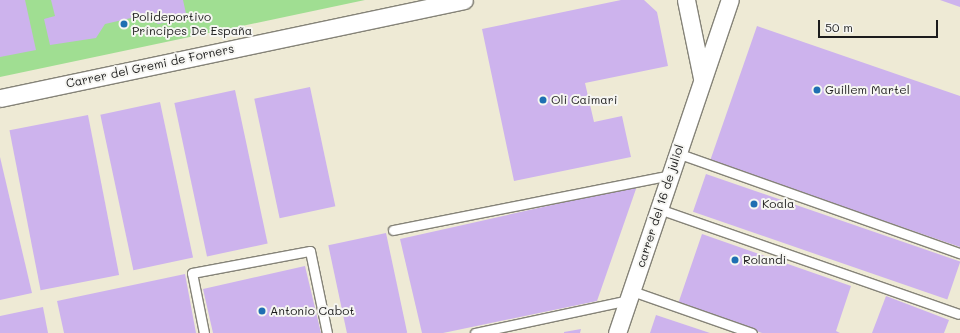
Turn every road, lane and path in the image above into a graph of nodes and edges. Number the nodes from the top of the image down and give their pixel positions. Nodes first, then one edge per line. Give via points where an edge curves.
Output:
1 (464, 0) edge
2 (686, 0) edge
3 (730, 0) edge
4 (702, 78) junction
5 (0, 98) edge
6 (677, 154) junction
7 (670, 175) junction
8 (659, 209) junction
9 (393, 230) dead end
10 (960, 253) edge
11 (630, 295) junction
12 (958, 314) dead end
13 (204, 333) edge
14 (327, 333) edge
15 (475, 333) edge
16 (617, 333) edge
17 (752, 333) edge

1 - 5 street, Carrer del Gremi de Forners
2 - 4 street
3 - 4 street, carrer del 16 de juliol
4 - 6 street, carrer del 16 de juliol
6 - 7 street, carrer del 16 de juliol
6 - 10 lane
7 - 8 street, carrer del 16 de juliol
7 - 9 lane
8 - 11 street, carrer del 16 de juliol
8 - 12 lane
11 - 15 lane
11 - 16 street, carrer del 16 de juliol
11 - 17 lane
13 - 14 lane via 192,274 310,251

